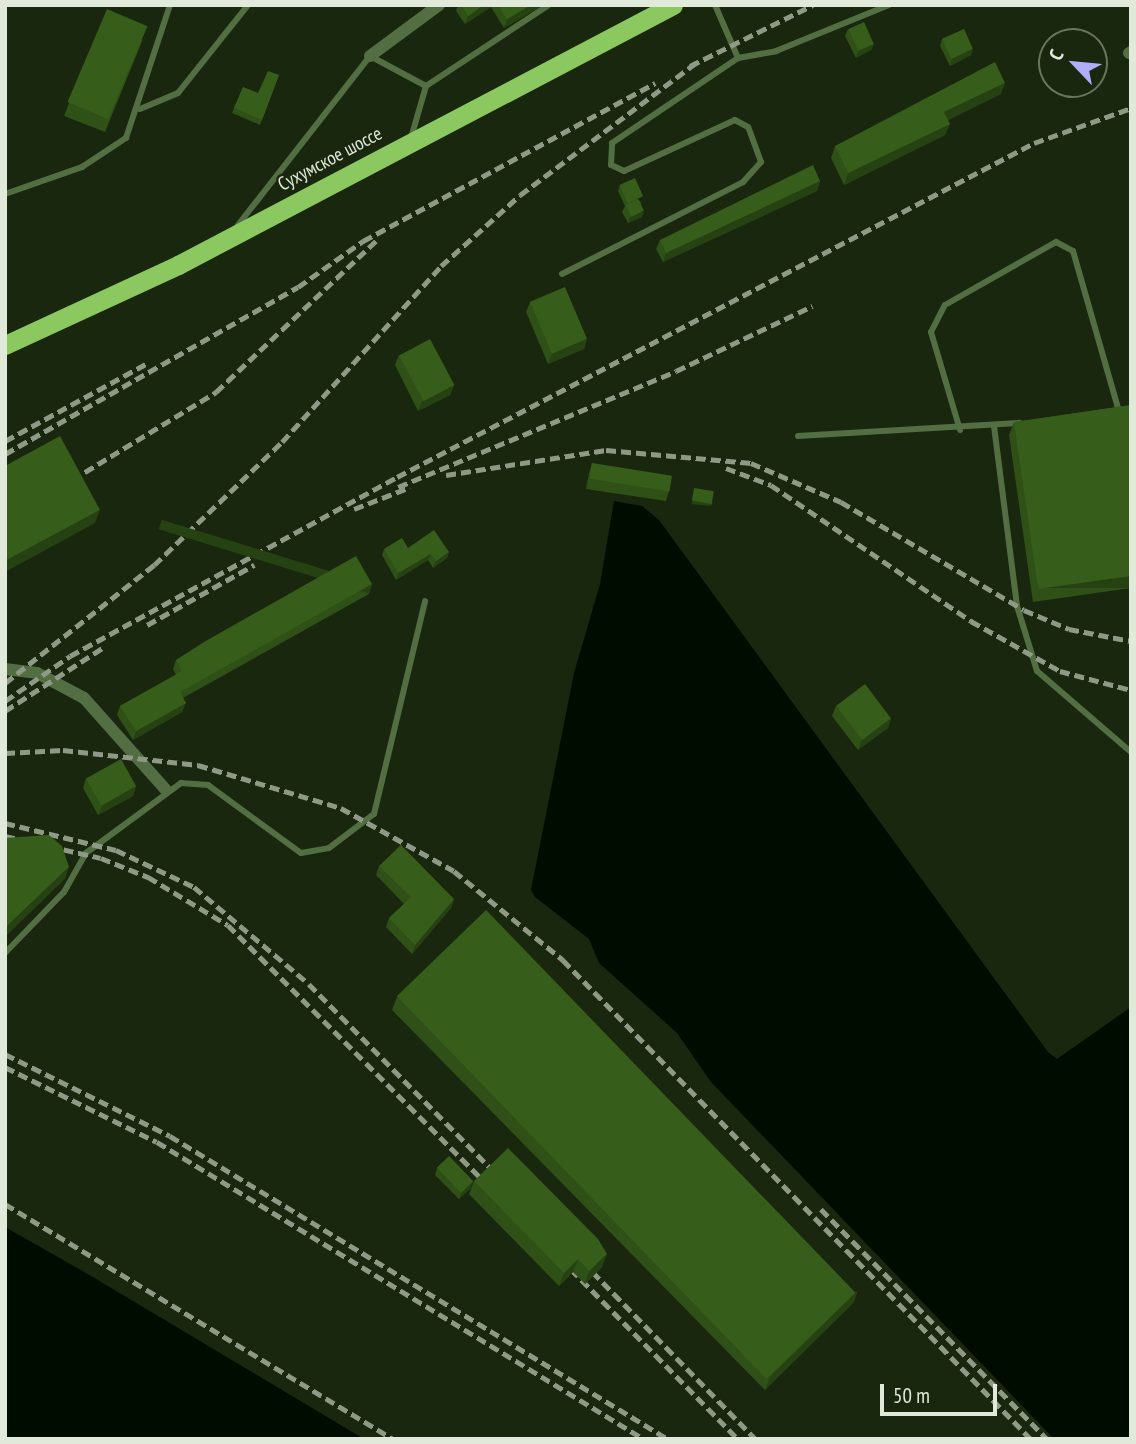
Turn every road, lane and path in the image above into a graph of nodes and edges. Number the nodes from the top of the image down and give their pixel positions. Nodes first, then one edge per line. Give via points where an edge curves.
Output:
1 (170, 5) edge
2 (248, 5) edge
3 (439, 5) edge
4 (549, 5) edge
5 (715, 5) edge
6 (889, 5) edge
7 (663, 7) edge
8 (370, 56) junction
9 (738, 58) junction
10 (426, 86) junction
11 (140, 109) junction
12 (410, 143) junction
13 (5, 194) edge
14 (227, 239) junction
15 (562, 274) dead end
16 (5, 345) edge
17 (1131, 409) edge
18 (1119, 411) junction
19 (1105, 412) edge
20 (1036, 421) edge
21 (994, 426) junction
22 (960, 429) junction
23 (798, 436) dead end
24 (425, 601) dead end
25 (5, 669) edge
26 (1131, 752) edge
27 (164, 789) junction
28 (5, 954) edge

1 - 11 lane
2 - 11 lane via 178,93
3 - 8 street
4 - 10 lane
5 - 9 lane
6 - 9 lane via 776,51
7 - 12 highway, Сухумское шоссе
8 - 10 lane
8 - 14 lane
9 - 15 lane via 612,143 611,165 624,171 734,120 748,127 761,162 743,182
10 - 12 lane
11 - 13 lane via 126,138 82,167
12 - 14 highway, Сухумское шоссе
14 - 16 highway, Сухумское шоссе
17 - 18 lane
18 - 19 lane
18 - 22 lane via 1073,251 1056,242 945,305 931,332
20 - 21 lane
21 - 22 lane
21 - 26 lane via 1017,606 1037,671
22 - 23 lane
24 - 27 lane via 374,814 329,848 301,853 208,785
25 - 27 street via 37,673 85,698
27 - 28 lane via 86,853 64,892

